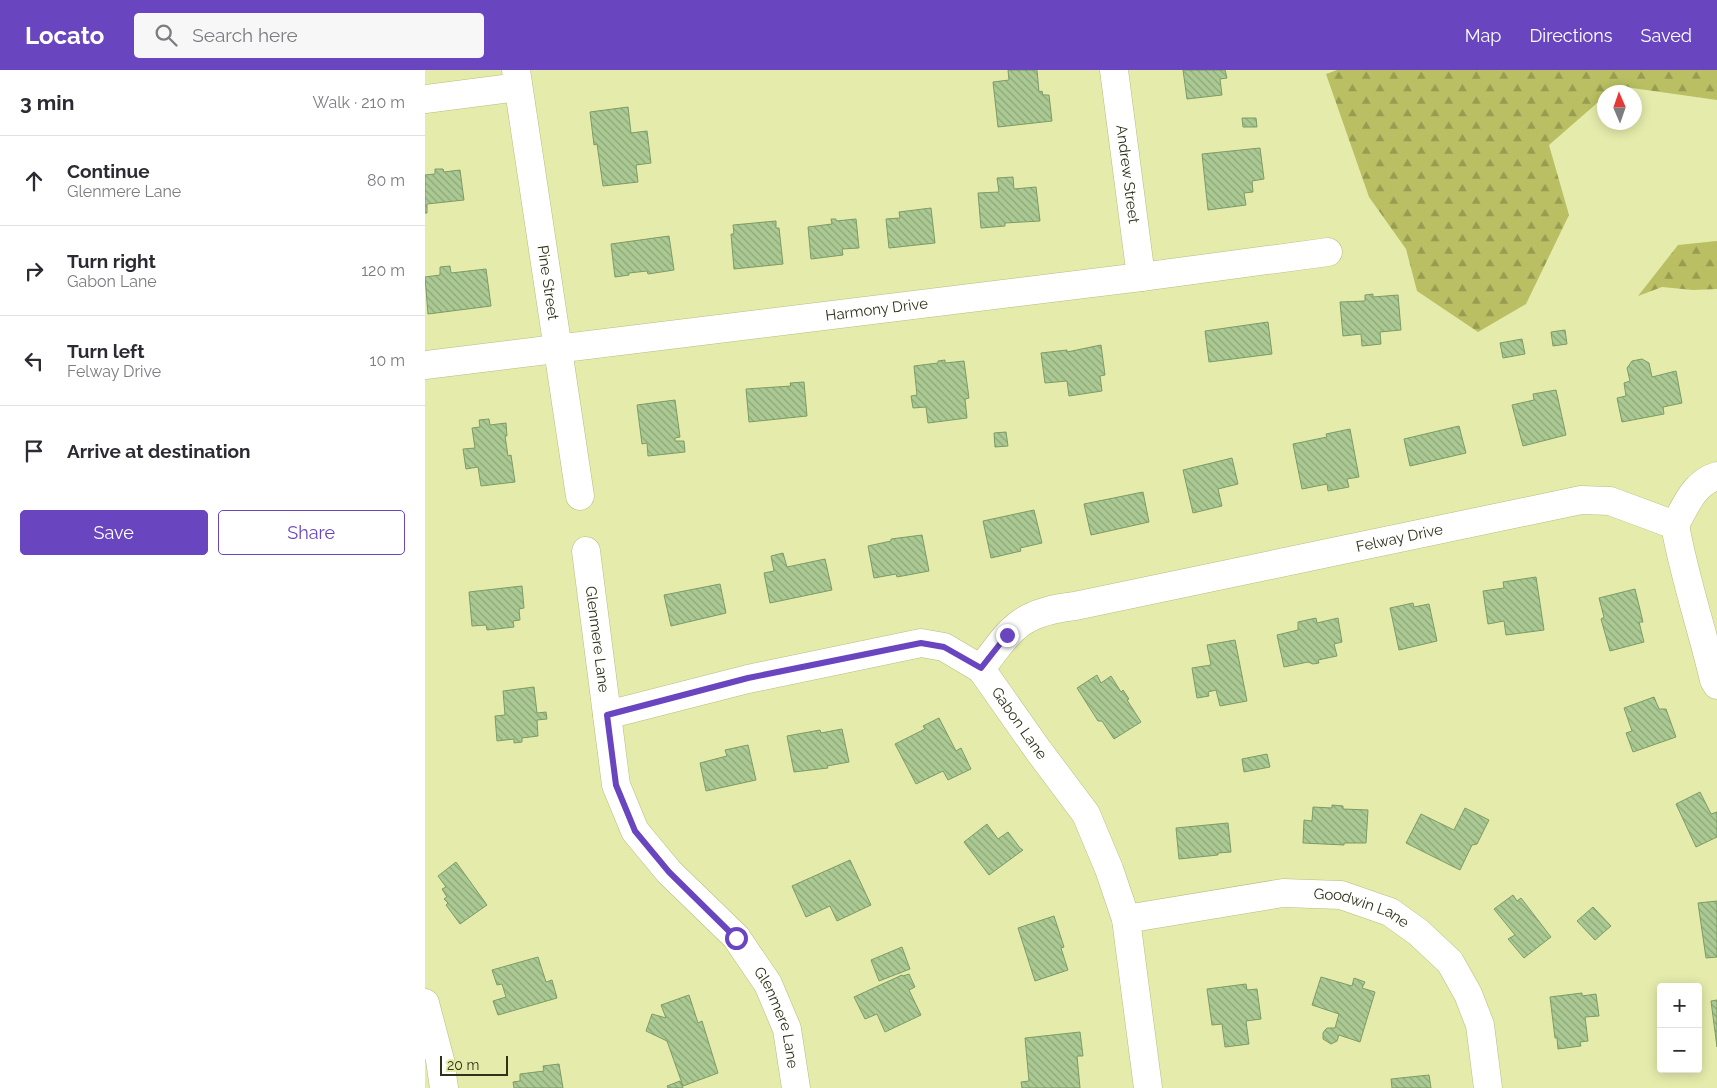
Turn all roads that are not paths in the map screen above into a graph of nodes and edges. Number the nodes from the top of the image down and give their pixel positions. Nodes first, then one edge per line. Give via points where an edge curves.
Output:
1 (1114, 70) edge
2 (517, 79) edge
3 (425, 99) edge
4 (1328, 252) dead end
5 (1141, 277) junction
6 (557, 348) junction
7 (425, 365) edge
8 (1717, 476) edge
9 (580, 496) dead end
10 (1675, 524) junction
11 (586, 551) dead end
12 (981, 668) junction
13 (1717, 684) edge
14 (607, 715) junction
15 (1126, 919) junction
16 (425, 1003) edge
17 (444, 1088) edge
18 (796, 1088) edge
19 (1148, 1088) edge
20 (1488, 1088) edge

1 - 5 street, Andrew Street
2 - 3 street
2 - 6 street, Pine Street
4 - 5 street, Harmony Drive
5 - 6 street, Harmony Drive
6 - 7 street, Harmony Drive
6 - 9 street, Pine Street
8 - 10 street via 1692,492
10 - 12 street, Felway Drive via 1610,502 1581,500 1052,609 1028,617 1007,635
10 - 13 street
11 - 14 street, Glenmere Lane
12 - 14 street, Gabon Lane via 944,647 921,643 748,678
12 - 15 street, Gabon Lane via 1086,814
14 - 18 street, Glenmere Lane via 616,785 635,831 669,872 736,938 768,984 787,1028
15 - 19 street, Gabon Lane
15 - 20 street, Goodwin Lane via 1283,893 1341,895 1390,912 1418,932 1449,962 1468,994 1479,1025
16 - 17 street

